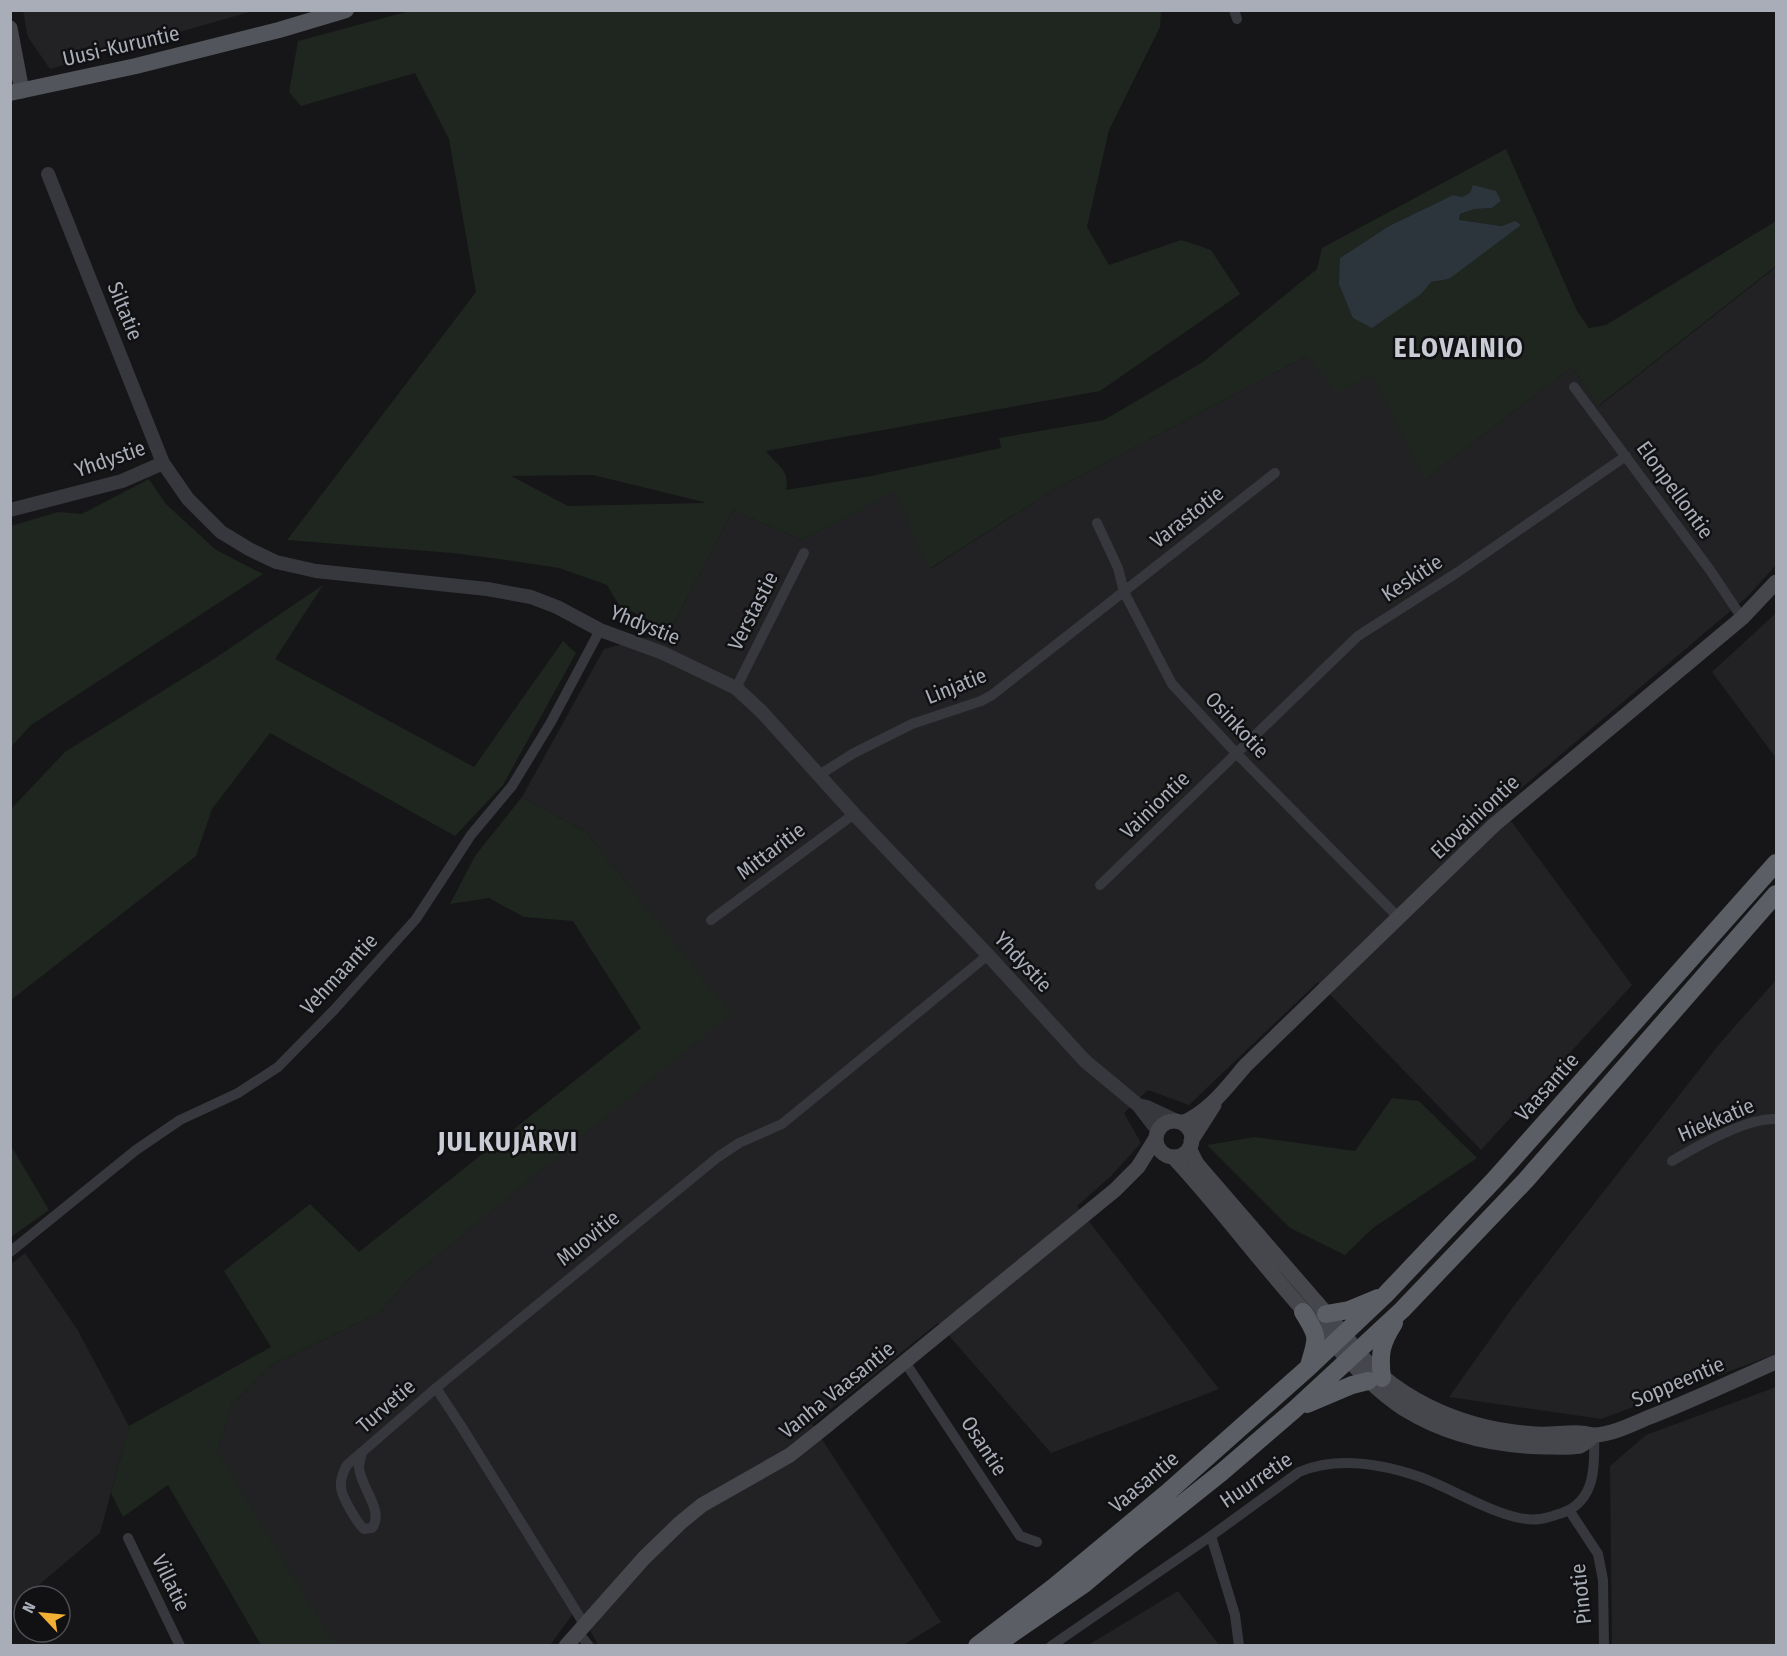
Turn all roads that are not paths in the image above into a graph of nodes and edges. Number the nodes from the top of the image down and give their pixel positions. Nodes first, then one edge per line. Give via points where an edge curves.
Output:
1 (346, 10) edge
2 (10, 28) edge
3 (16, 92) edge
4 (48, 174) dead end
5 (1574, 387) dead end
6 (1626, 456) junction
7 (163, 463) junction
8 (1275, 473) dead end
9 (10, 510) edge
10 (1097, 523) dead end
11 (804, 553) dead end
12 (1776, 582) edge
13 (1124, 592) junction
14 (1742, 618) junction
15 (600, 630) junction
16 (736, 688) junction
17 (1237, 754) junction
18 (819, 775) junction
19 (854, 814) junction
20 (1776, 863) edge
21 (1100, 885) dead end
22 (1776, 894) edge
23 (1399, 918) junction
24 (711, 920) dead end
25 (988, 955) junction
26 (1216, 1099) junction
27 (1138, 1105) junction
28 (1776, 1119) edge
29 (1179, 1122) junction
30 (1157, 1135) junction
31 (1190, 1145) junction
32 (1169, 1156) junction
33 (1672, 1161) dead end
34 (1138, 1167) junction
35 (10, 1251) edge
36 (1385, 1295) junction
37 (1402, 1310) junction
38 (1304, 1312) junction
39 (1326, 1314) junction
40 (1339, 1339) junction
41 (1351, 1356) junction
42 (905, 1362) junction
43 (1776, 1362) edge
44 (1309, 1367) junction
45 (1375, 1379) junction
46 (436, 1388) junction
47 (1294, 1410) junction
48 (1594, 1435) junction
49 (362, 1453) junction
50 (1569, 1510) junction
51 (1211, 1536) junction
52 (128, 1538) dead end
53 (1037, 1542) dead end
54 (581, 1628) junction
55 (180, 1646) edge
56 (566, 1646) edge
57 (589, 1646) edge
58 (977, 1646) edge
59 (996, 1646) edge
60 (1051, 1646) edge
61 (1239, 1646) edge
62 (1604, 1646) edge

1 - 3 main road, Uusi-Kuruntie via 136,66
2 - 3 main road
4 - 7 street, Siltatie
5 - 6 street, Elonpellontie
6 - 14 street, Elonpellontie
6 - 17 street, Keskitie via 1358,636
7 - 9 street, Yhdystie via 122,481
7 - 15 street, Yhdystie via 188,499 221,532 276,562 316,571 531,597
8 - 13 street, Varastotie
10 - 13 street, Osinkotie via 1118,568
11 - 16 street, Verstastie
12 - 14 main road, Elovainiontie
13 - 17 street, Osinkotie via 1172,684
13 - 18 street, Linjatie via 992,695 912,724
14 - 23 main road, Elovainiontie via 1529,794
15 - 16 street, Yhdystie via 663,653
15 - 35 street, Vehmaantie via 512,786 471,835 416,919 334,1010 279,1066 238,1093 180,1120 136,1150
16 - 18 street, Yhdystie
17 - 21 street, Vainiontie
17 - 23 street, Osinkotie
18 - 19 street, Yhdystie
19 - 24 street, Mittaritie
19 - 25 street, Yhdystie
20 - 36 highway, Vaasantie via 1495,1179
22 - 37 highway, Vaasantie via 1526,1180
23 - 26 main road, Elovainiontie via 1245,1066
25 - 27 street, Yhdystie via 1084,1061
25 - 46 street, Muovitie via 782,1124 718,1157
26 - 29 main road, Elovainiontie via 1190,1120
26 - 31 main road, Elovainiontie
27 - 29 street, Yhdystie
27 - 30 street, Yhdystie
28 - 33 street, Hiekkatie via 1742,1126
29 - 30 main road via 1164,1124
29 - 31 main road via 1189,1130
30 - 32 main road via 1158,1149
30 - 34 main road, Vanha Vaasantie
31 - 32 main road via 1182,1155
31 - 39 main road via 1197,1164
32 - 34 main road, Vanha Vaasantie
32 - 38 main road via 1199,1186
34 - 42 main road, Vanha Vaasantie
36 - 39 highway via 1349,1310
36 - 40 highway, Vaasantie
37 - 41 highway, Vaasantie
37 - 45 highway via 1386,1335
38 - 40 main road
38 - 44 highway via 1317,1337
39 - 40 main road
40 - 41 main road, Soppeentie
40 - 44 highway, Vaasantie
41 - 45 main road, Soppeentie
41 - 47 highway, Vaasantie
42 - 53 street, Osantie via 1020,1536
42 - 54 main road, Vanha Vaasantie via 790,1455 702,1505 680,1523
43 - 48 main road, Soppeentie via 1668,1410
44 - 58 highway, Vaasantie via 1144,1512
45 - 47 highway
45 - 48 main road, Soppeentie via 1422,1404 1488,1427 1538,1435
46 - 49 street, Turvetie
46 - 54 street
47 - 59 highway, Vaasantie via 1084,1584
48 - 50 street, Huurretie via 1595,1461 1590,1485 1579,1503
49 - 49 street, Turvetie via 347,1465 341,1488 364,1529 372,1528 376,1514 358,1466
50 - 51 street, Huurretie via 1539,1520 1523,1518 1471,1501 1420,1477 1338,1462 1299,1472
50 - 62 street, Pinotie via 1598,1554 1603,1580
51 - 60 street, Huurretie
51 - 61 street via 1235,1615
52 - 55 street, Villatie
54 - 56 main road, Vanha Vaasantie
54 - 57 street

